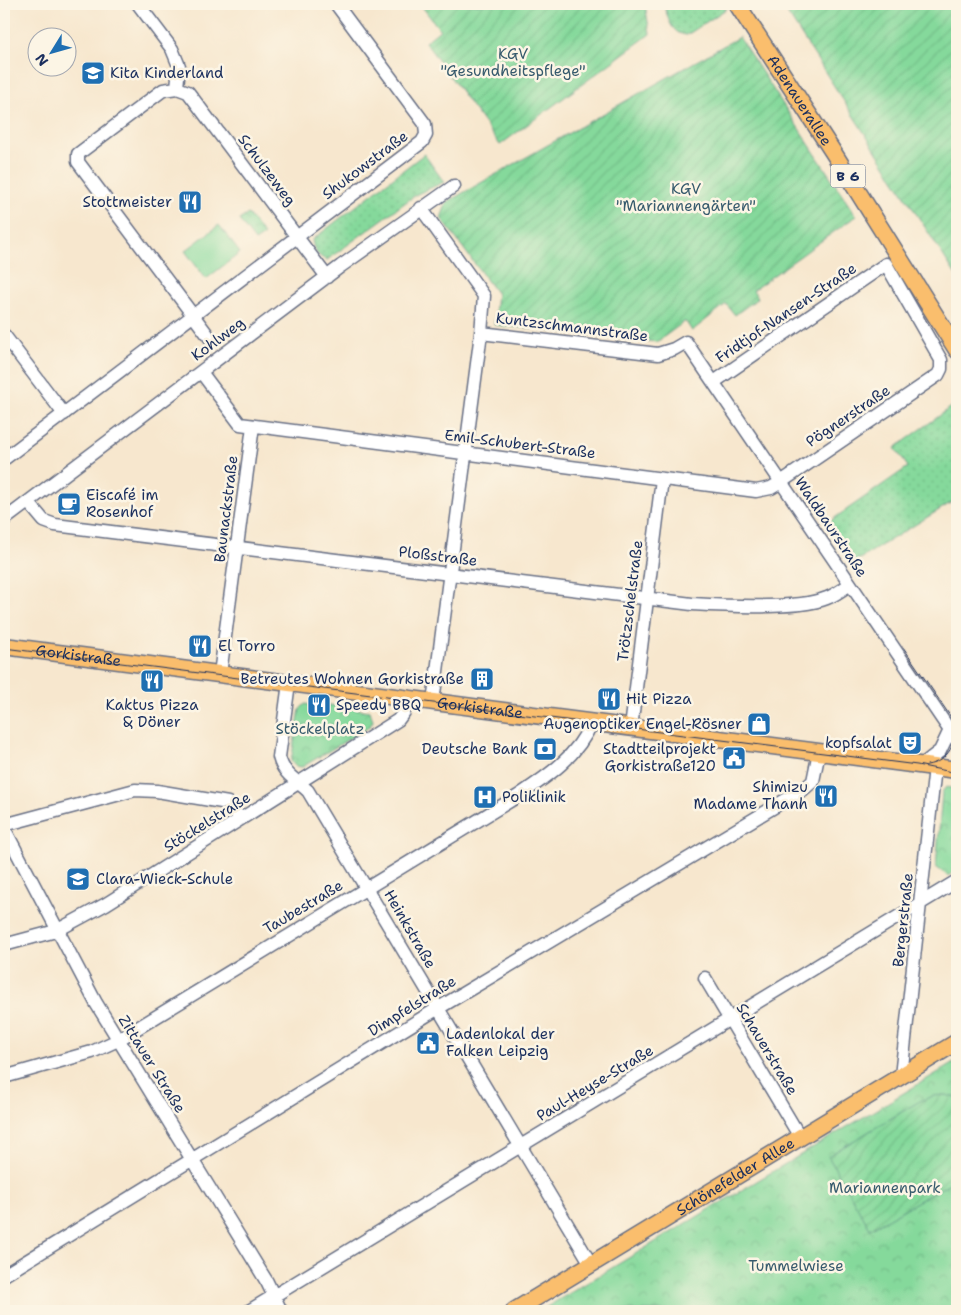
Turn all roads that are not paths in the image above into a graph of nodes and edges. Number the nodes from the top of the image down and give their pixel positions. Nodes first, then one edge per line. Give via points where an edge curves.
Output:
1 (138, 4) edge
2 (336, 4) edge
3 (737, 4) edge
4 (177, 88) junction
5 (454, 186) dead end
6 (421, 208) junction
7 (296, 237) junction
8 (876, 272) joint
9 (327, 277) junction
10 (194, 316) junction
11 (481, 333) junction
12 (4, 334) edge
13 (210, 338) dead end
14 (686, 342) joint
15 (957, 350) edge
16 (201, 372) junction
17 (714, 382) junction
18 (64, 414) junction
19 (253, 426) junction
20 (464, 453) junction
21 (4, 459) edge
22 (662, 479) junction
23 (781, 482) junction
24 (28, 502) junction
25 (4, 520) edge
26 (237, 549) junction
27 (449, 574) junction
28 (850, 584) junction
29 (646, 599) junction
30 (4, 646) edge
31 (220, 674) junction
32 (289, 683) junction
33 (408, 698) junction
34 (432, 702) junction
35 (592, 722) junction
36 (631, 728) junction
37 (954, 736) edge
38 (819, 752) junction
39 (928, 766) junction
40 (957, 770) edge
41 (298, 782) junction
42 (241, 820) junction
43 (4, 827) edge
44 (957, 881) edge
45 (367, 888) junction
46 (922, 903) junction
47 (56, 931) junction
48 (4, 944) edge
49 (705, 978) dead end
50 (437, 1009) junction
51 (730, 1020) junction
52 (118, 1040) junction
53 (957, 1042) edge
54 (4, 1076) edge
55 (901, 1076) junction
56 (800, 1137) junction
57 (520, 1147) junction
58 (193, 1159) junction
59 (591, 1264) junction
60 (4, 1275) edge
61 (273, 1296) junction
62 (249, 1311) edge
63 (282, 1311) edge
64 (514, 1311) edge

1 - 4 street via 172,49 179,66
2 - 7 street, Shukowstraße via 425,124 426,135 417,148
3 - 15 main road, Adenauerallee / B 6
4 - 7 street, Schulzeweg via 188,92
4 - 10 street via 163,90 78,154 78,162
5 - 6 street, Kohlweg
6 - 9 street, Kohlweg
6 - 11 street via 484,296
7 - 9 street, Schulzeweg
7 - 10 street, Shukowstraße
8 - 17 street, Fridtjof-Nansen-Straße
8 - 23 street, Pögnerstraße via 886,264 935,347 941,369
9 - 16 street, Kohlweg
10 - 13 street
10 - 18 street, Shukowstraße
11 - 14 street, Kuntzschmannstraße via 658,354
11 - 20 street
12 - 18 street
14 - 17 street, Waldbaurstraße
16 - 19 street via 240,424
16 - 24 street, Kohlweg
17 - 23 street, Waldbaurstraße
18 - 21 street, Shukowstraße
19 - 20 street, Emil-Schubert-Straße
19 - 26 street, Baunackstraße
20 - 22 street, Emil-Schubert-Straße
20 - 27 street
22 - 23 street, Emil-Schubert-Straße via 756,491
22 - 29 street, Trötzschelstraße
23 - 28 street, Waldbaurstraße
24 - 25 street, Kohlweg
24 - 26 street, Ploßstraße via 44,520 55,525
26 - 27 street, Ploßstraße
26 - 31 street, Baunackstraße
27 - 29 street, Ploßstraße
27 - 34 street
28 - 29 street, Ploßstraße via 828,598 800,603 717,605
28 - 37 street, Waldbaurstraße
29 - 36 street, Trötzschelstraße
30 - 31 main road, Gorkistraße
31 - 32 main road, Gorkistraße
32 - 33 main road, Gorkistraße
32 - 41 street, Heinkstraße via 279,757 285,771
33 - 34 main road, Gorkistraße
33 - 41 street, Stöckelstraße via 398,720
34 - 35 main road, Gorkistraße
35 - 36 main road, Gorkistraße
35 - 45 street, Taubestraße via 576,750 548,776
36 - 38 main road, Gorkistraße
37 - 39 street, Waldbaurstraße
38 - 39 main road, Gorkistraße
38 - 50 street, Dimpfelstraße via 813,781 804,789
39 - 40 main road, Gorkistraße
39 - 46 street, Bergerstraße
41 - 42 street, Stöckelstraße
41 - 45 street, Heinkstraße via 308,791
42 - 43 street via 228,803 135,790
42 - 47 street, Stöckelstraße via 106,904
43 - 47 street, Zittauer Straße
44 - 46 street, Paul-Heyse-Straße
45 - 50 street, Heinkstraße
45 - 52 street, Taubestraße
46 - 51 street, Paul-Heyse-Straße
46 - 55 street, Bergerstraße
47 - 48 street, Stöckelstraße
47 - 52 street, Zittauer Straße
49 - 51 street, Schauerstraße
50 - 57 street, Heinkstraße
50 - 58 street, Dimpfelstraße
51 - 56 street, Schauerstraße
51 - 57 street, Paul-Heyse-Straße
52 - 54 street, Taubestraße via 92,1052
52 - 58 street, Zittauer Straße
53 - 55 main road, Schönefelder Allee
55 - 56 main road, Schönefelder Allee
56 - 59 main road, Schönefelder Allee
57 - 59 street, Heinkstraße
57 - 61 street, Paul-Heyse-Straße
58 - 60 street, Dimpfelstraße
58 - 61 street, Zittauer Straße
59 - 64 main road, Schönefelder Allee
61 - 62 street, Paul-Heyse-Straße
61 - 63 street, Zittauer Straße

